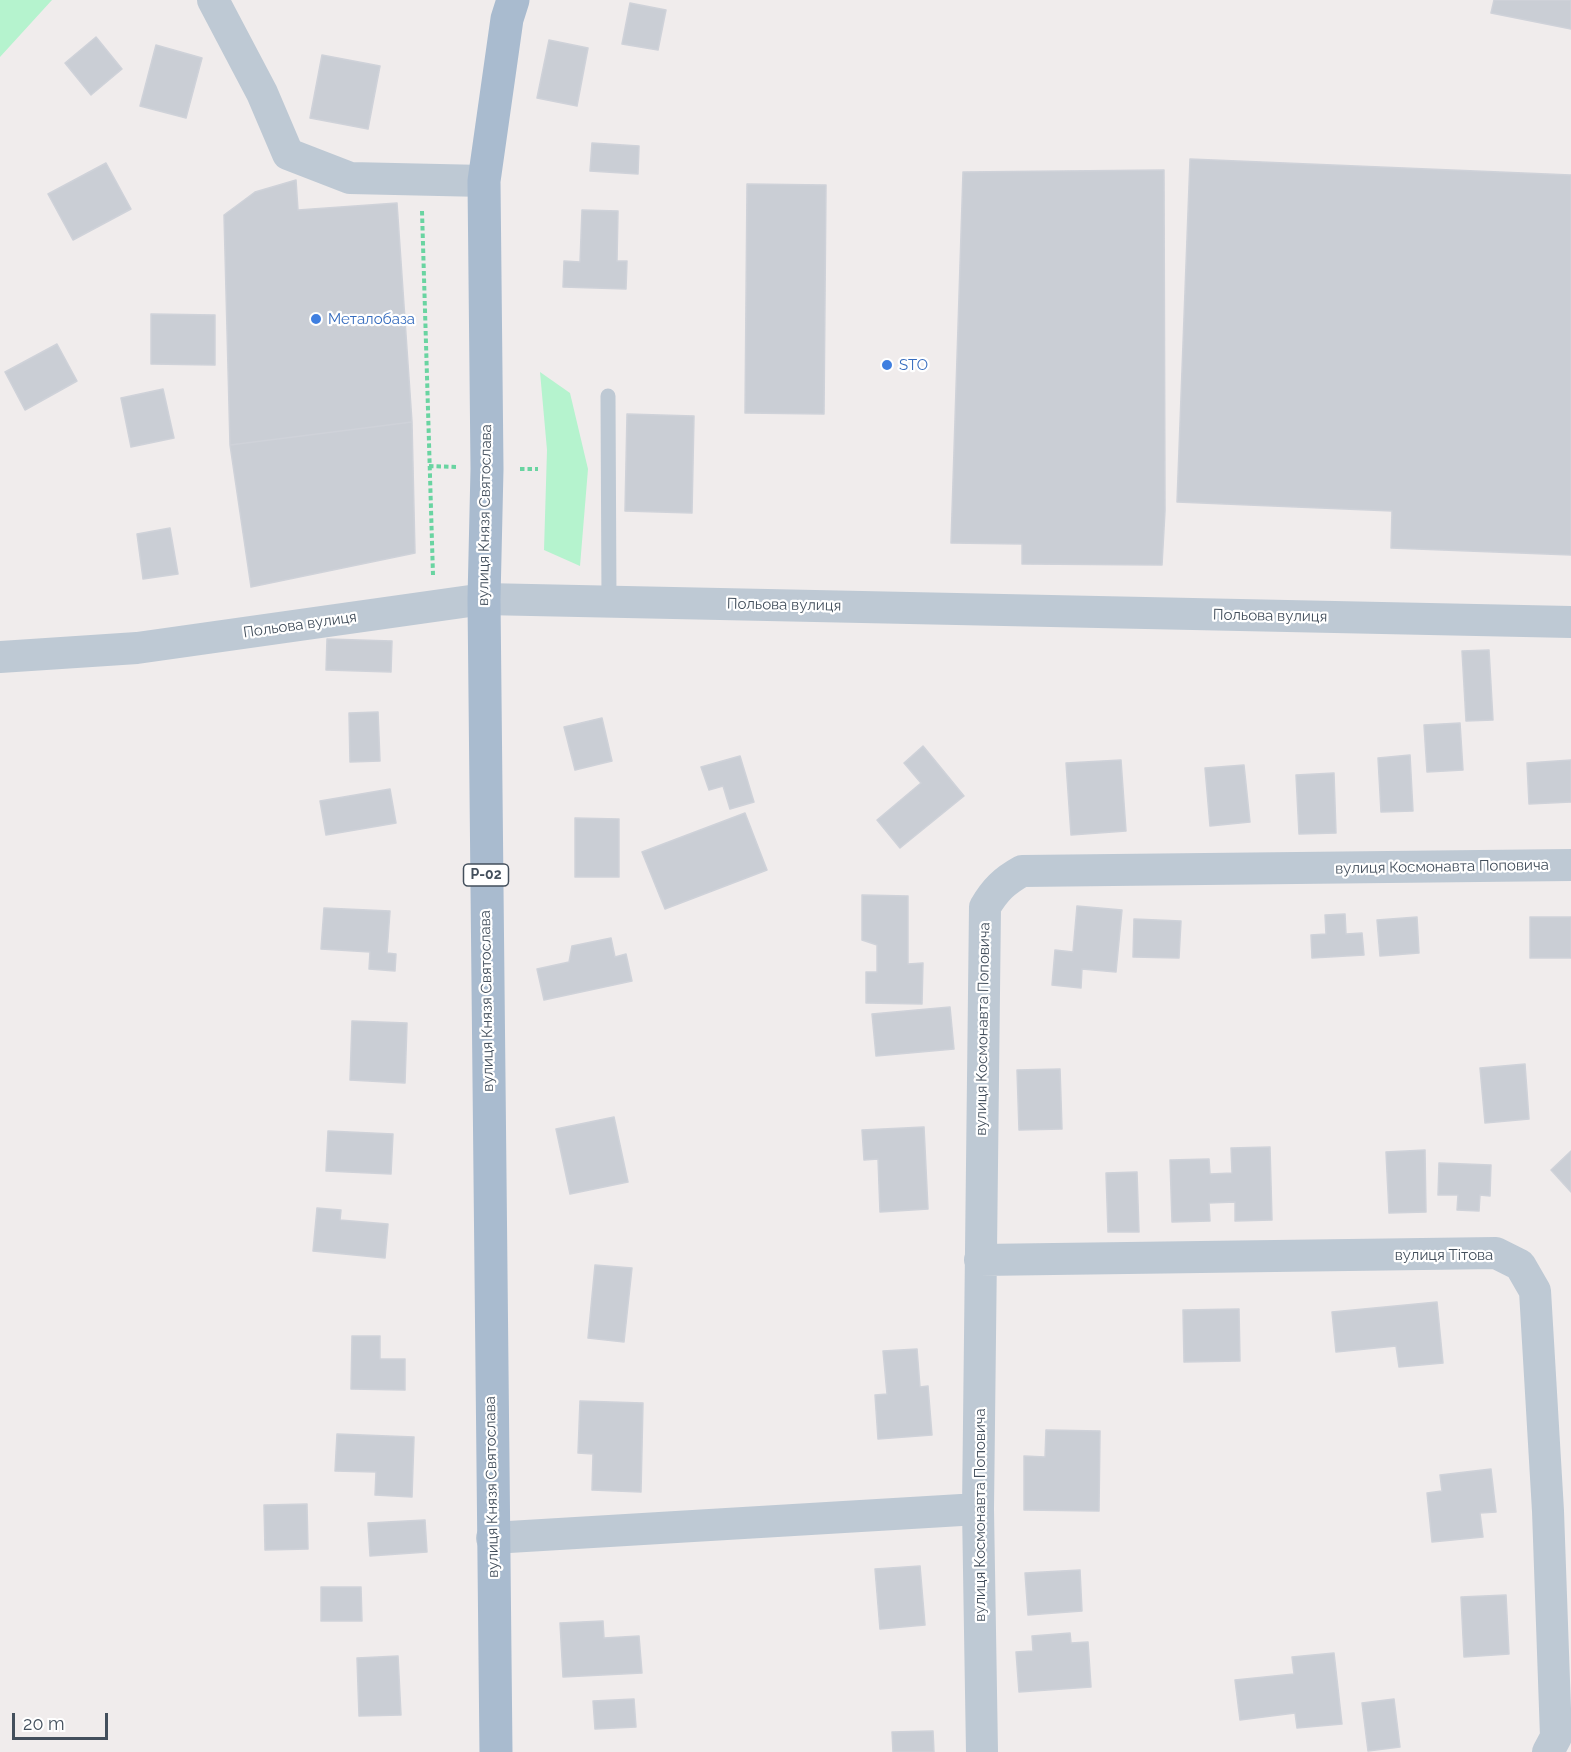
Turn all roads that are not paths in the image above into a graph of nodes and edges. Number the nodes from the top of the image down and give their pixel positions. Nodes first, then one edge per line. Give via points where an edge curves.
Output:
1 (213, 0) edge
2 (513, 0) edge
3 (484, 182) junction
4 (608, 396) dead end
5 (483, 599) junction
6 (609, 601) junction
7 (1571, 622) edge
8 (0, 657) edge
9 (1571, 865) edge
10 (980, 1260) junction
11 (978, 1509) junction
12 (1559, 1511) edge
13 (492, 1538) junction
14 (496, 1752) edge
15 (982, 1752) edge
16 (1548, 1752) edge

1 - 3 street via 262,93 288,154 350,178
2 - 3 main road, вулиця Князя Святослава / Р-02
3 - 5 main road, вулиця Князя Святослава / Р-02 via 487,469
4 - 6 lane
5 - 6 street, Польова вулиця
5 - 8 street, Польова вулиця via 137,648
5 - 13 main road, вулиця Князя Святослава / Р-02
6 - 7 street, Польова вулиця
9 - 10 street, вулиця Космонавта Поповича via 1022,872 1006,880 985,907
10 - 11 street, вулиця Космонавта Поповича
10 - 12 street, вулиця Тітова via 1496,1253 1520,1265 1535,1291
11 - 13 street
11 - 15 street, вулиця Космонавта Поповича
12 - 16 street, вулиця Тітова via 1556,1737
13 - 14 main road, вулиця Князя Святослава / Р-02

